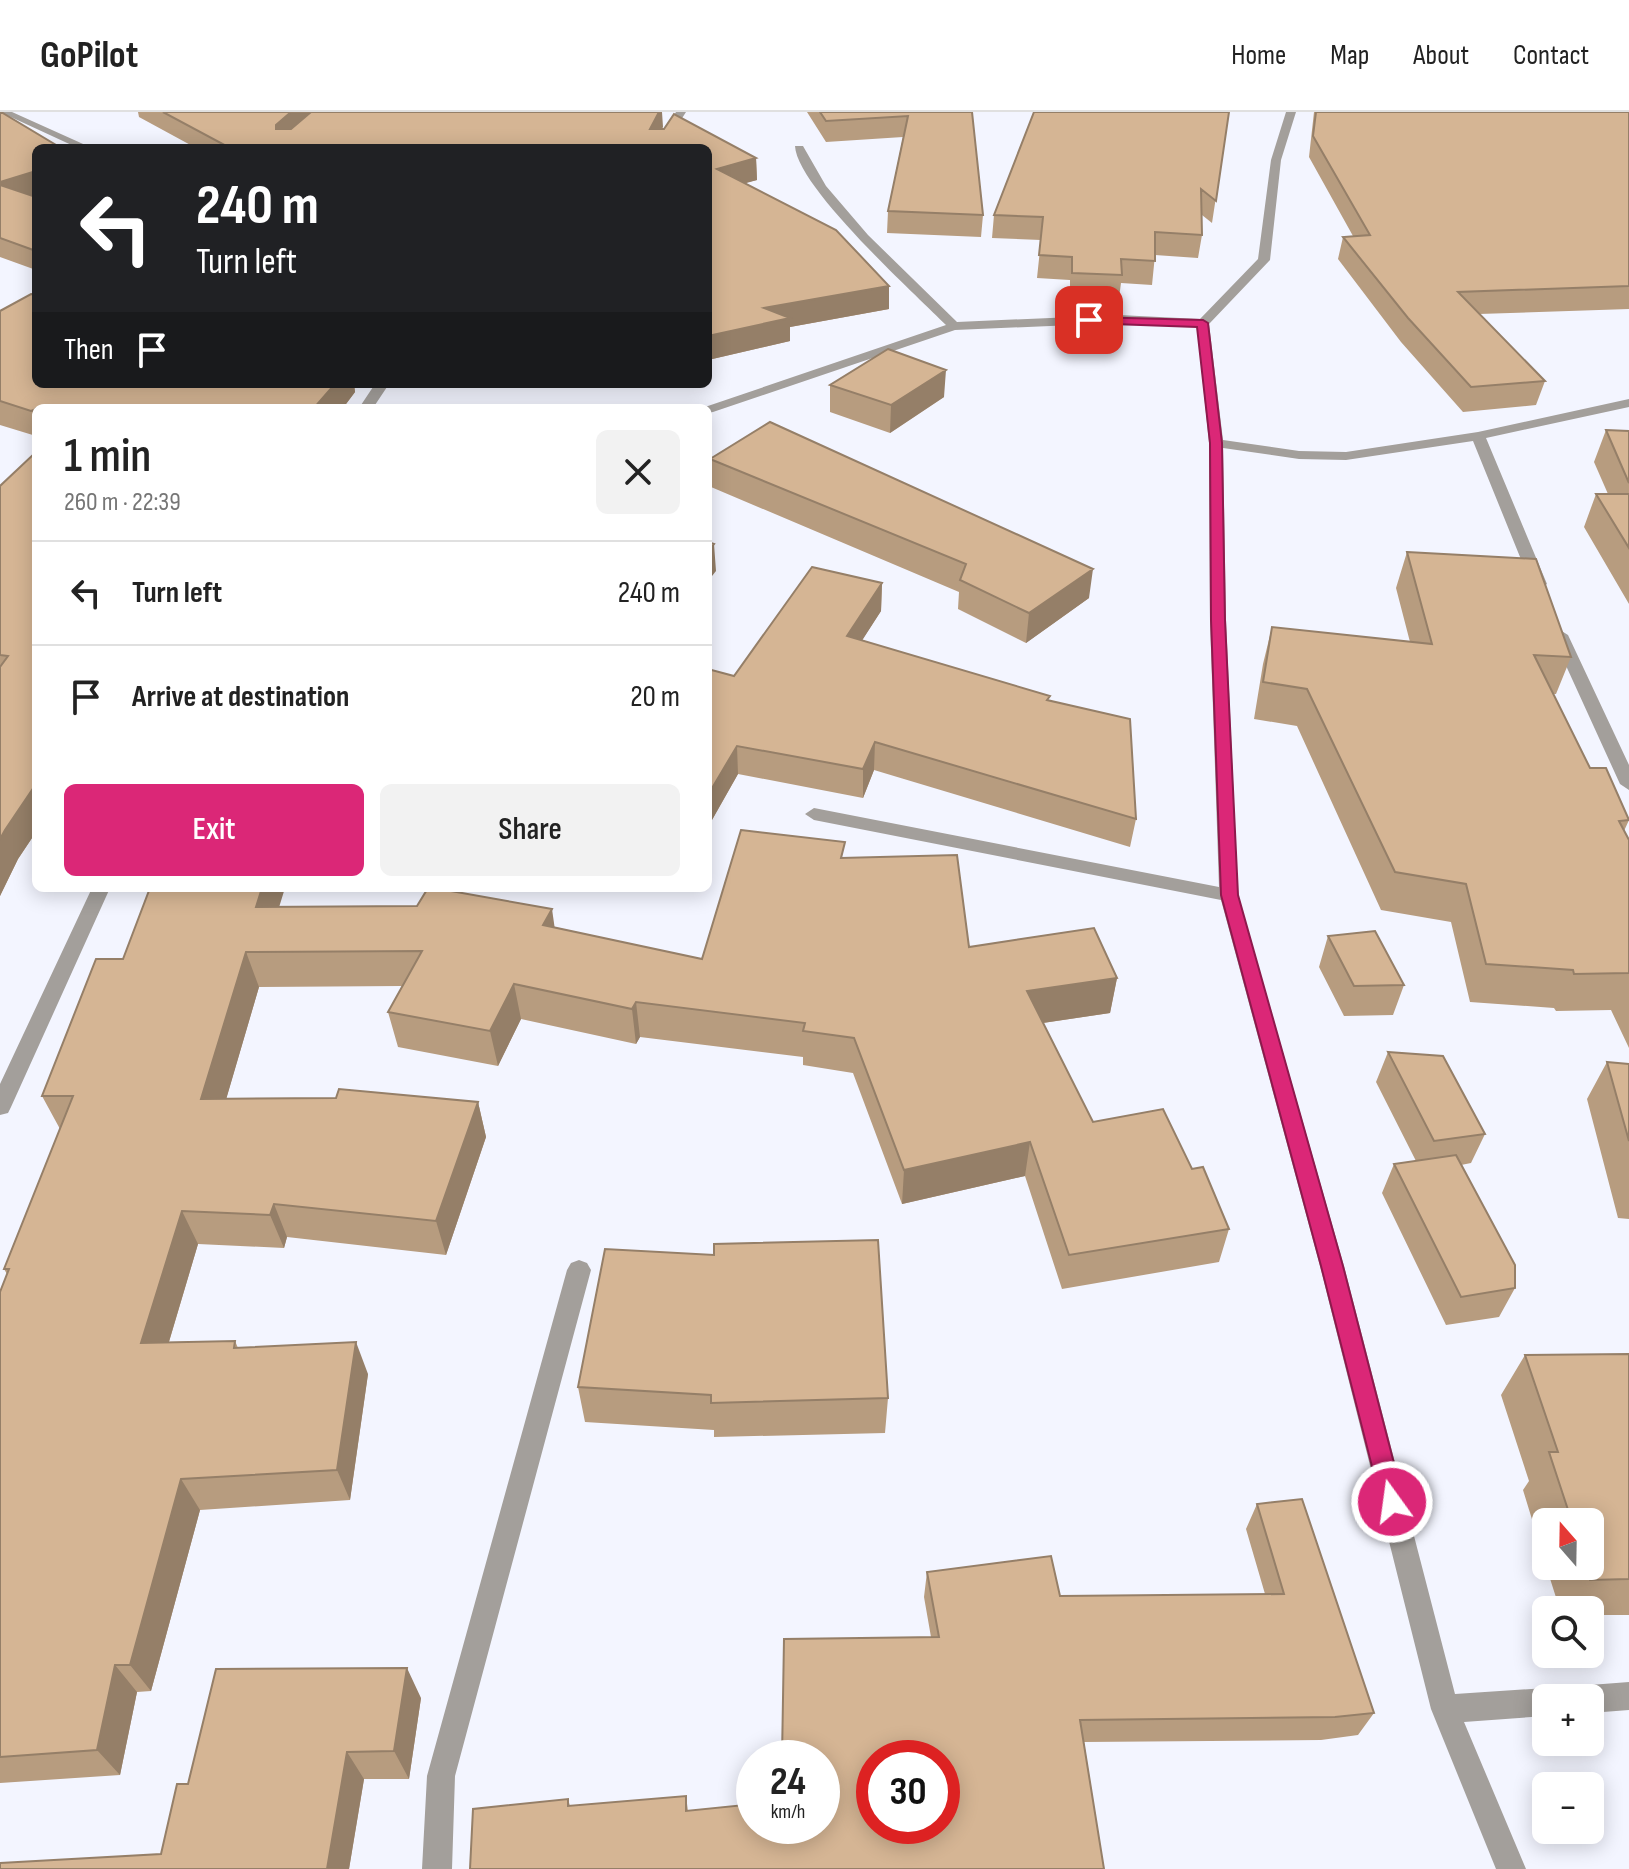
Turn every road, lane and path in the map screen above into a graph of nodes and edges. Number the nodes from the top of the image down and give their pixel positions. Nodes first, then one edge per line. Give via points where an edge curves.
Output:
1 (3, 112) edge
2 (681, 112) edge
3 (1291, 112) edge
4 (78, 144) edge
5 (661, 144) edge
6 (799, 148) dead end
7 (1203, 323) junction
8 (954, 326) junction
9 (1629, 403) edge
10 (712, 408) edge
11 (1478, 436) junction
12 (1216, 443) junction
13 (1629, 784) edge
14 (814, 814) dead end
15 (99, 892) edge
16 (1229, 895) junction
17 (0, 1107) edge
18 (579, 1270) dead end
19 (1629, 1696) edge
20 (1604, 1698) edge
21 (1532, 1703) edge
22 (1445, 1709) junction
23 (437, 1869) edge
24 (1511, 1869) edge

1 - 4 street
2 - 5 street
3 - 7 street via 1276,160 1264,260
6 - 8 street via 821,187 864,237
7 - 8 street via 1119,319
7 - 12 street
8 - 10 street
9 - 11 street
11 - 12 street via 1346,456
11 - 13 street
12 - 16 street
14 - 16 street
15 - 17 street
16 - 22 street via 1332,1266
18 - 23 street via 441,1776
19 - 20 street
21 - 22 street
22 - 24 street

